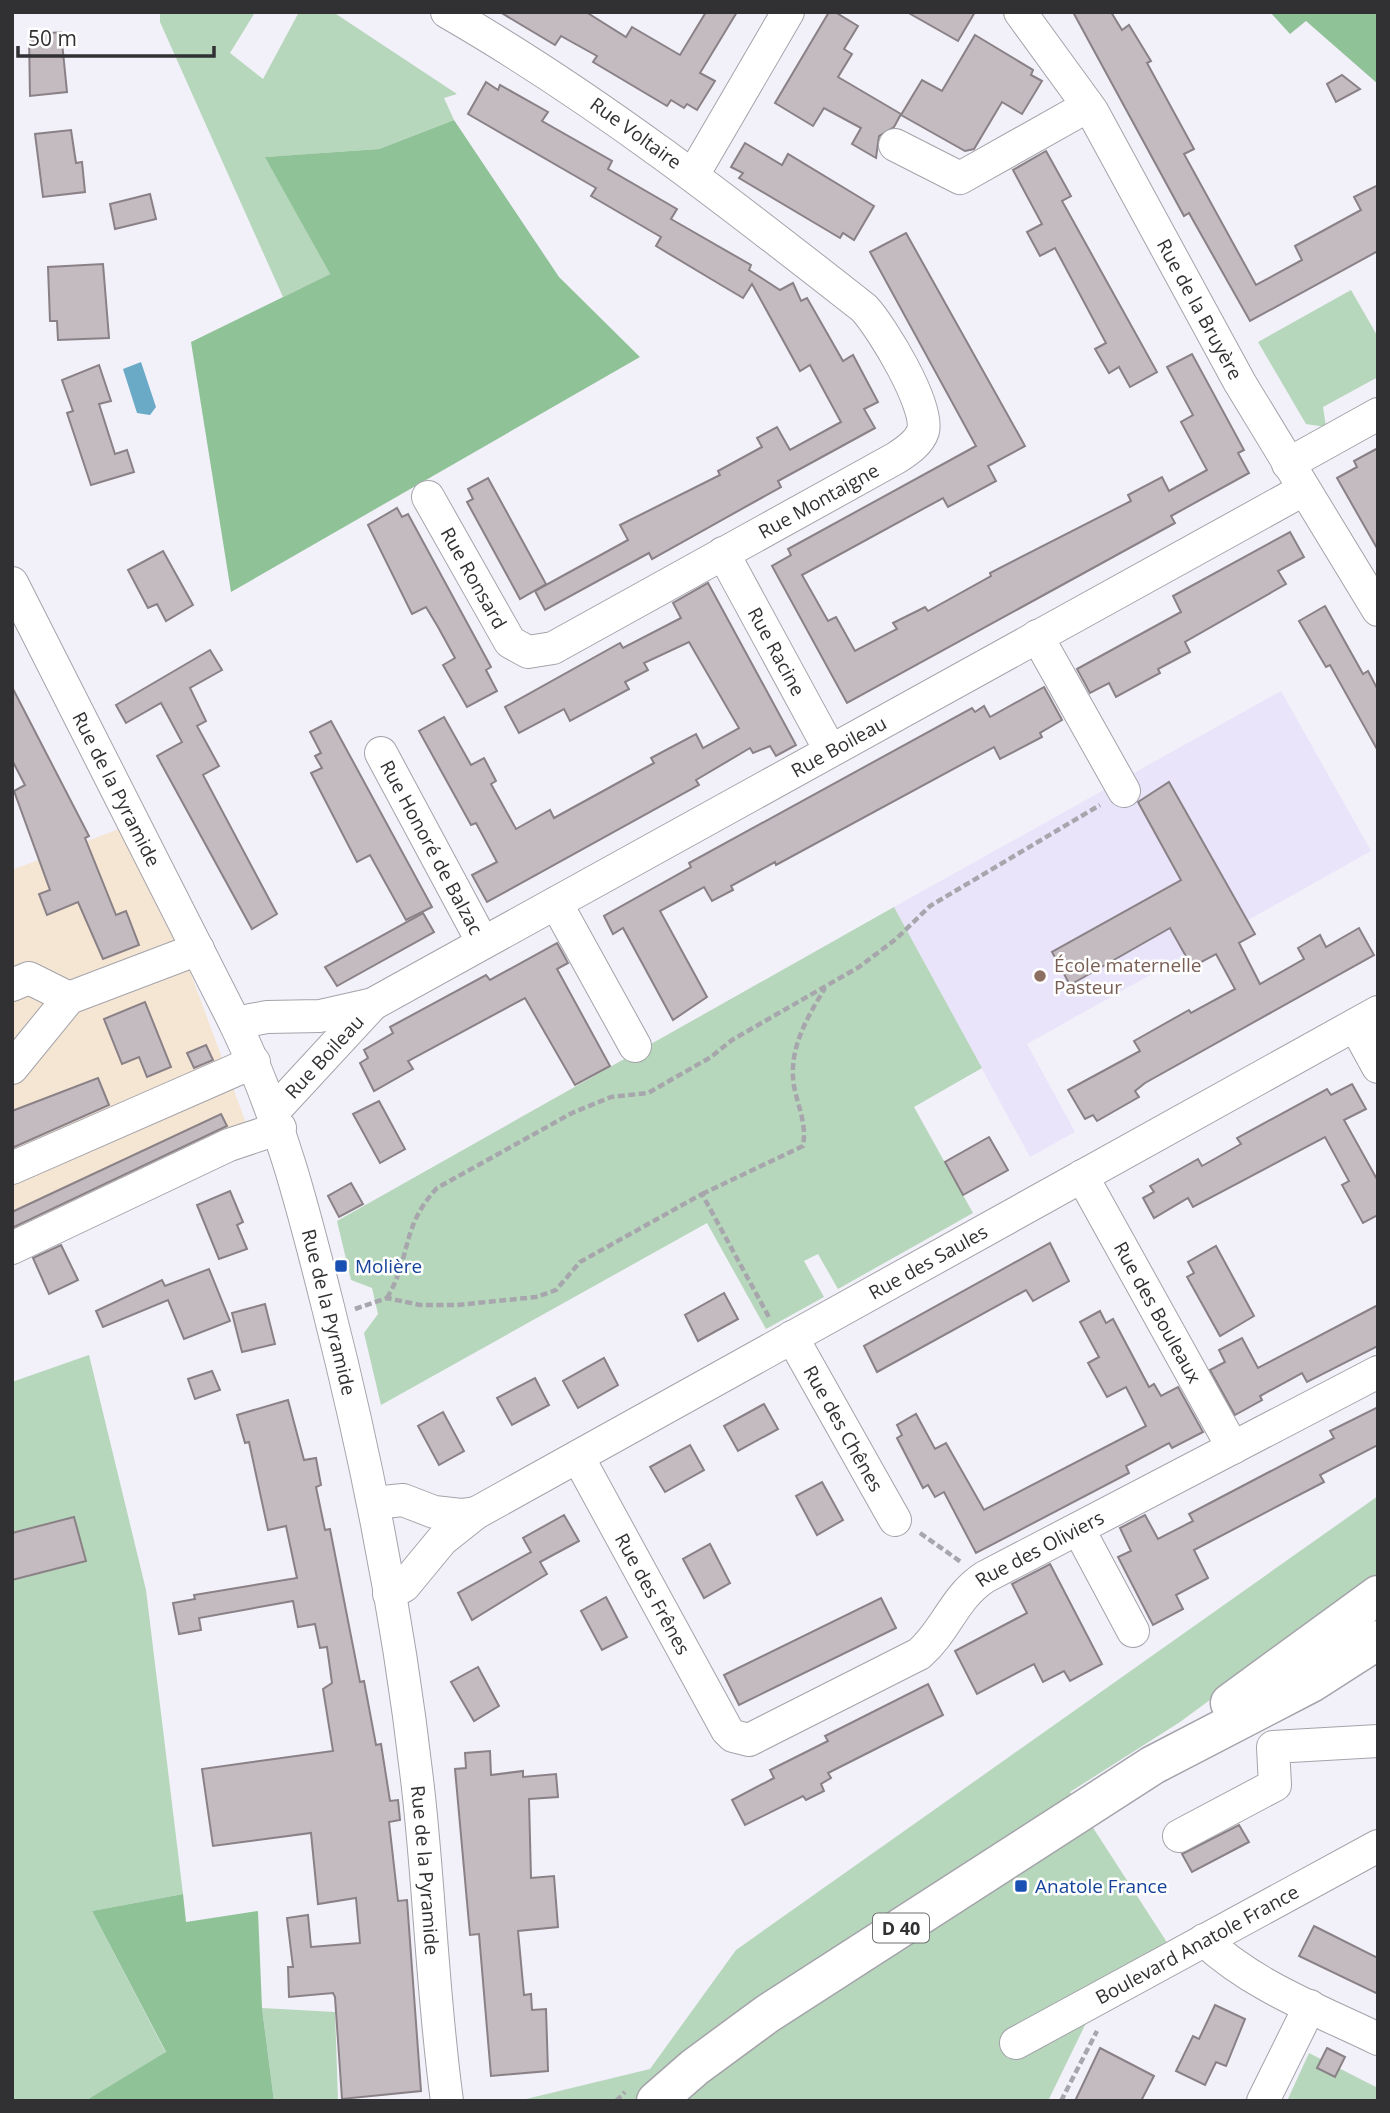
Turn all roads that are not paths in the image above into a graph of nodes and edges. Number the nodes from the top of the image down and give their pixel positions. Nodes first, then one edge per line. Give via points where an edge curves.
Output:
1 (447, 12) edge
2 (788, 12) edge
3 (1020, 12) edge
4 (1088, 106) junction
5 (895, 145) dead end
6 (693, 175) junction
7 (814, 269) joint
8 (1378, 414) edge
9 (1296, 477) junction
10 (428, 497) dead end
11 (723, 553) junction
12 (12, 583) edge
13 (1378, 610) edge
14 (1037, 636) junction
15 (528, 652) joint
16 (830, 750) junction
17 (381, 752) dead end
18 (1124, 791) road end
19 (556, 903) junction
20 (483, 943) junction
21 (198, 949) junction
22 (12, 985) edge
23 (69, 998) junction
24 (373, 1004) junction
25 (1366, 1018) edge
26 (235, 1023) junction
27 (635, 1046) dead end
28 (254, 1062) junction
29 (1378, 1067) edge
30 (12, 1068) edge
31 (277, 1120) junction
32 (12, 1168) edge
33 (1082, 1176) junction
34 (12, 1248) edge
35 (787, 1339) junction
36 (1378, 1373) edge
37 (1233, 1448) junction
38 (578, 1457) junction
39 (374, 1503) junction
40 (477, 1513) junction
41 (895, 1520) road end
42 (1079, 1530) junction
43 (389, 1594) junction
44 (1373, 1627) edge
45 (1133, 1631) dead end
46 (727, 1730) joint
47 (1378, 1741) edge
48 (1179, 1836) dead end
49 (1378, 1846) edge
50 (1204, 1940) junction
51 (1310, 2006) junction
52 (1378, 2039) edge
53 (1016, 2043) dead end
54 (447, 2101) edge
55 (656, 2101) edge
56 (1264, 2101) edge

1 - 6 street, Rue Voltaire via 564,83
2 - 6 street
3 - 4 street, Rue de la Bruyère
4 - 5 street via 960,178
4 - 9 street, Rue de la Bruyère
6 - 7 street, Rue Voltaire
7 - 11 street, Rue Montaigne via 871,316 923,412 923,431 913,446 896,458
8 - 9 street, Rue Boileau
9 - 13 street, Rue de la Bruyère
9 - 14 street, Rue Boileau
10 - 15 street, Rue Ronsard via 504,634
11 - 15 street, Rue Montaigne via 553,648
11 - 16 street, Rue Racine
12 - 21 street, Rue de la Pyramide
14 - 16 street, Rue Boileau
14 - 18 street
16 - 19 street, Rue Boileau
17 - 20 street, Rue Honoré de Balzac
19 - 20 street, Rue Boileau
19 - 27 street
20 - 24 street, Rue Boileau
21 - 23 street
21 - 26 street, Rue de la Pyramide
22 - 23 street via 29,978
23 - 30 street
24 - 26 street, Rue Boileau via 320,1016
24 - 31 street, Rue Boileau
25 - 29 street
25 - 33 street, Rue des Saules
26 - 28 street, Rue de la Pyramide
28 - 31 street, Rue de la Pyramide
28 - 32 street
31 - 34 street
31 - 39 street, Rue de la Pyramide via 331,1317
33 - 35 street, Rue des Saules
33 - 37 street, Rue des Bouleaux
35 - 38 street, Rue des Saules
35 - 41 street, Rue des Chênes
36 - 37 street, Rue des Oliviers
37 - 42 street, Rue des Oliviers
38 - 40 street, Rue des Saules
38 - 46 street, Rue des Frênes
39 - 40 street, Rue des Saules via 403,1500 434,1512
39 - 43 street, Rue de la Pyramide
40 - 43 street, Rue des Saules via 436,1546 404,1586
42 - 45 street
42 - 46 street, Rue des Oliviers via 966,1591 929,1645 910,1660 758,1738 741,1740
43 - 54 street, Rue de la Pyramide via 419,1796
44 - 55 main road, D 40 via 1224,1707 1153,1765 767,2014
47 - 48 street via 1273,1747 1275,1785
49 - 50 street, Boulevard Anatole France
50 - 51 street via 1236,1968
50 - 53 street, Boulevard Anatole France
51 - 52 street
51 - 56 street

